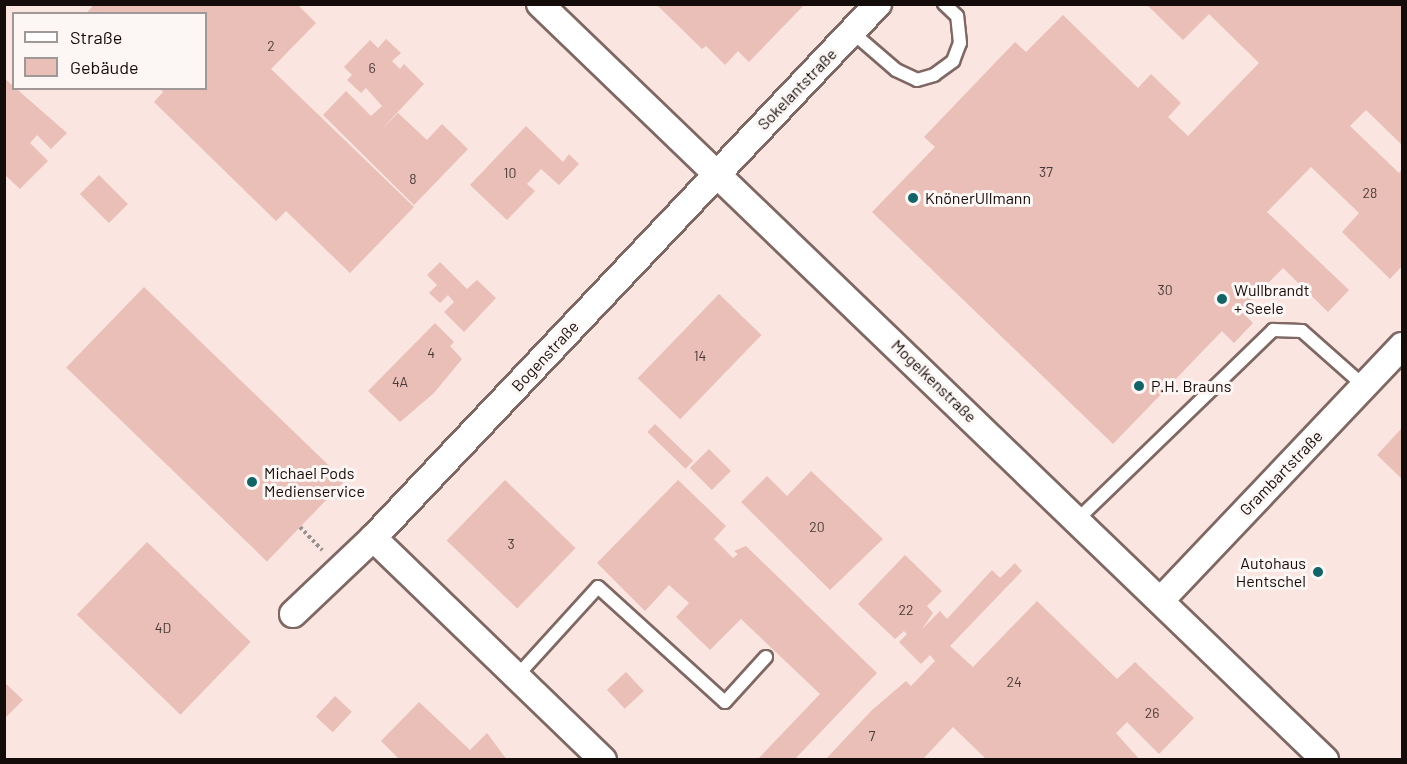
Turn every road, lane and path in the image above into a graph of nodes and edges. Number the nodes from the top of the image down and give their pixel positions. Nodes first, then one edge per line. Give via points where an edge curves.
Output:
1 (540, 4) edge
2 (878, 4) edge
3 (945, 4) edge
4 (852, 32) junction
5 (716, 173) junction
6 (1402, 346) edge
7 (1364, 386) junction
8 (1078, 519) junction
9 (373, 538) junction
10 (1161, 600) junction
11 (293, 614) dead end
12 (766, 657) dead end
13 (517, 676) junction
14 (603, 759) edge
15 (1325, 759) edge

1 - 5 street, Mogelkenstraße
2 - 4 street, Sokelantstraße
3 - 4 lane via 957,16 960,43 953,61 934,75 917,80 896,70
4 - 5 street, Sokelantstraße
5 - 8 street, Mogelkenstraße
5 - 9 street, Bogenstraße
6 - 7 street, Grambartstraße
7 - 8 lane via 1302,331 1273,330
7 - 10 street, Grambartstraße
8 - 10 street, Mogelkenstraße
9 - 11 street, Bogenstraße
9 - 13 street
10 - 15 street, Mogelkenstraße
12 - 13 lane via 725,702 598,587
13 - 14 street

